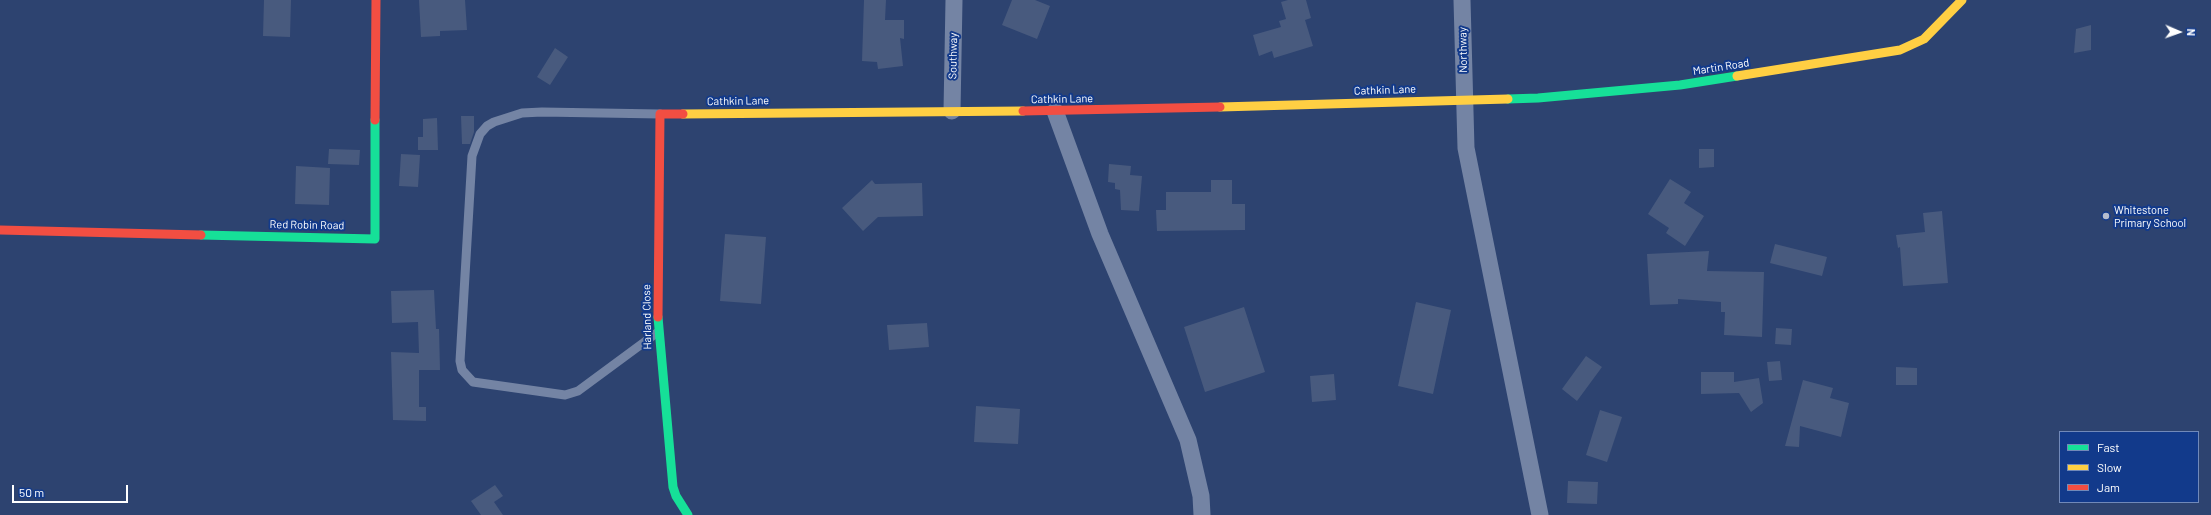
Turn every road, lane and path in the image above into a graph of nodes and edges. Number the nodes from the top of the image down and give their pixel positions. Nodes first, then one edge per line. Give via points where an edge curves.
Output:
1 (376, 0) edge
2 (954, 0) edge
3 (1462, 0) edge
4 (1962, 0) edge
5 (1463, 100) junction
6 (952, 111) junction
7 (1055, 111) junction
8 (660, 114) junction
9 (0, 230) edge
10 (658, 332) junction
11 (688, 515) edge
12 (1202, 515) edge
13 (1540, 515) edge

1 - 9 street, Red Robin Road via 375,239
2 - 6 street, Southway
3 - 5 street, Northway
4 - 5 street, Martin Road via 1924,39 1900,50 1680,85 1538,98
5 - 7 street, Cathkin Lane
5 - 13 street, Northway via 1471,179
6 - 7 street, Cathkin Lane
6 - 8 street, Cathkin Lane
7 - 12 street via 1100,234 1188,440 1201,496
8 - 10 street, Harland Close
8 - 10 lane via 522,113 486,126 480,134 472,156 460,361 462,370 473,382 565,395 578,391
10 - 11 street, Harland Close via 673,487

